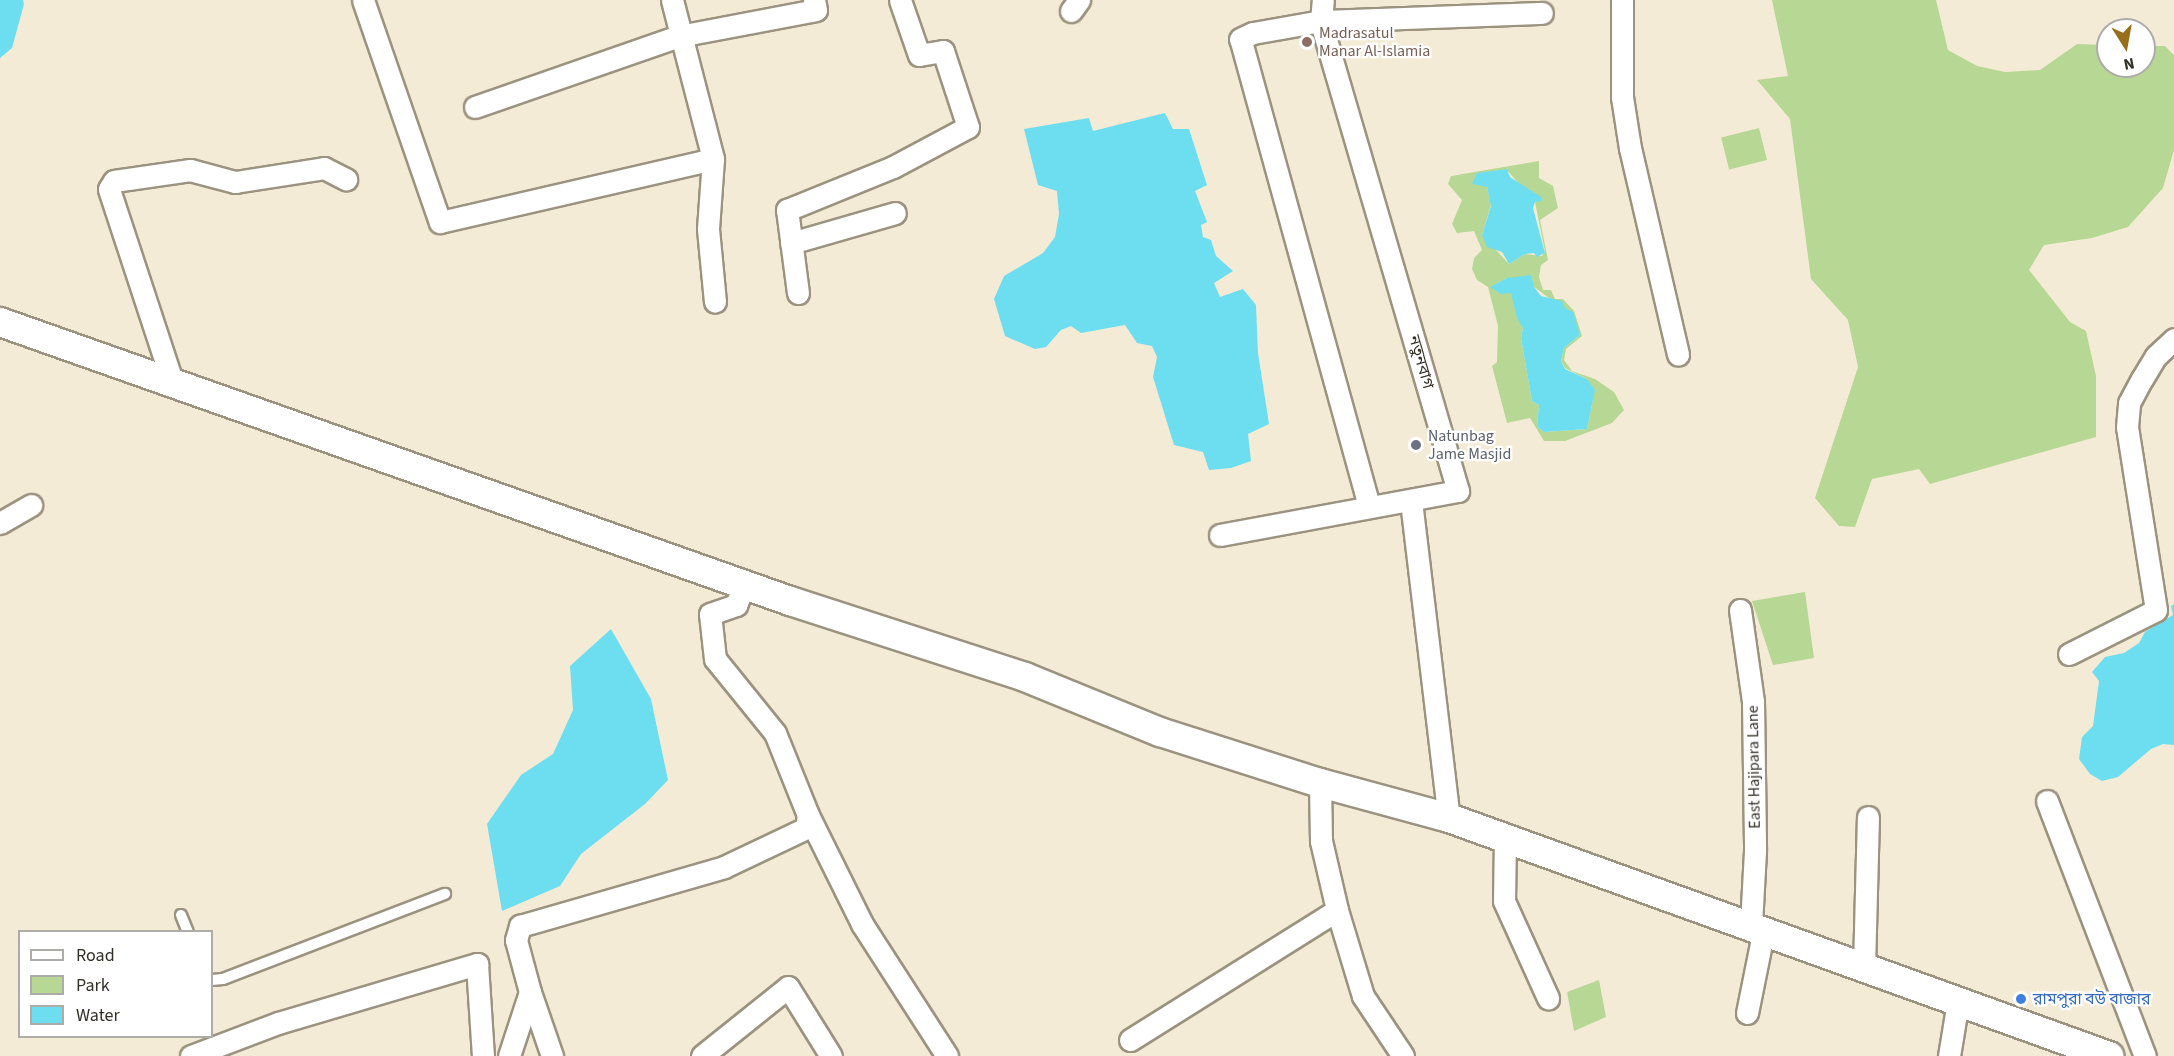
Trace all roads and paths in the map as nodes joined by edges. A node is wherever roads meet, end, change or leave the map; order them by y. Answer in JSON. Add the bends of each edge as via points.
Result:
{"nodes":[{"id":1,"x":363,"y":0,"type":"edge"},
{"id":2,"x":672,"y":0,"type":"edge"},
{"id":3,"x":814,"y":0,"type":"edge"},
{"id":4,"x":900,"y":0,"type":"edge"},
{"id":5,"x":1622,"y":0,"type":"edge"},
{"id":6,"x":1322,"y":10,"type":"edge"},
{"id":7,"x":1542,"y":13,"type":"dead end"},
{"id":8,"x":680,"y":36,"type":"junction"},
{"id":9,"x":475,"y":107,"type":"dead end"},
{"id":10,"x":713,"y":159,"type":"junction"},
{"id":11,"x":346,"y":179,"type":"dead end"},
{"id":12,"x":895,"y":213,"type":"dead end"},
{"id":13,"x":791,"y":243,"type":"junction"},
{"id":14,"x":798,"y":293,"type":"dead end"},
{"id":15,"x":716,"y":302,"type":"dead end"},
{"id":16,"x":0,"y":322,"type":"edge"},
{"id":17,"x":2174,"y":339,"type":"edge"},
{"id":18,"x":1678,"y":354,"type":"dead end"},
{"id":19,"x":173,"y":384,"type":"junction"},
{"id":20,"x":1412,"y":501,"type":"junction"},
{"id":21,"x":31,"y":506,"type":"dead end"},
{"id":22,"x":1369,"y":506,"type":"junction"},
{"id":23,"x":0,"y":523,"type":"edge"},
{"id":24,"x":1220,"y":535,"type":"dead end"},
{"id":25,"x":744,"y":585,"type":"junction"},
{"id":26,"x":1740,"y":610,"type":"dead end"},
{"id":27,"x":2069,"y":654,"type":"dead end"},
{"id":28,"x":1320,"y":783,"type":"junction"},
{"id":29,"x":2047,"y":801,"type":"dead end"},
{"id":30,"x":808,"y":815,"type":"junction"},
{"id":31,"x":1868,"y":817,"type":"dead end"},
{"id":32,"x":1449,"y":818,"type":"junction"},
{"id":33,"x":1505,"y":838,"type":"junction"},
{"id":34,"x":445,"y":894,"type":"dead end"},
{"id":35,"x":1337,"y":910,"type":"junction"},
{"id":36,"x":181,"y":915,"type":"dead end"},
{"id":37,"x":1758,"y":927,"type":"junction"},
{"id":38,"x":187,"y":930,"type":"edge"},
{"id":39,"x":1864,"y":968,"type":"junction"},
{"id":40,"x":213,"y":980,"type":"edge"},
{"id":41,"x":530,"y":992,"type":"junction"},
{"id":42,"x":1548,"y":998,"type":"dead end"},
{"id":43,"x":1958,"y":1001,"type":"junction"},
{"id":44,"x":1747,"y":1013,"type":"dead end"},
{"id":45,"x":1130,"y":1040,"type":"dead end"},
{"id":46,"x":191,"y":1056,"type":"edge"},
{"id":47,"x":483,"y":1056,"type":"edge"},
{"id":48,"x":509,"y":1056,"type":"edge"},
{"id":49,"x":552,"y":1056,"type":"edge"},
{"id":50,"x":702,"y":1056,"type":"edge"},
{"id":51,"x":831,"y":1056,"type":"edge"},
{"id":52,"x":947,"y":1056,"type":"edge"},
{"id":53,"x":1403,"y":1056,"type":"edge"},
{"id":54,"x":1949,"y":1056,"type":"edge"},
{"id":55,"x":2109,"y":1056,"type":"edge"},
{"id":56,"x":2145,"y":1056,"type":"edge"}],
"edges":[{"from":1,"to":10,"type":"street","via":[[440,222]]},
{"from":2,"to":8,"type":"street"},
{"from":3,"to":8,"type":"street","via":[[816,10]]},
{"from":4,"to":13,"type":"street","via":[[919,56],[943,51],[968,127],[893,167],[787,210]]},
{"from":5,"to":18,"type":"street","via":[[1622,97],[1630,148]]},
{"from":6,"to":7,"type":"street"},
{"from":6,"to":20,"type":"street","name":"নতুনবাগ","via":[[1458,490]]},
{"from":6,"to":22,"type":"street","via":[[1253,33],[1240,39],[1240,44]]},
{"from":8,"to":9,"type":"street"},
{"from":8,"to":10,"type":"street"},
{"from":10,"to":15,"type":"street","via":[[708,229]]},
{"from":11,"to":19,"type":"street","via":[[324,168],[235,182],[190,170],[114,181],[109,189]]},
{"from":12,"to":13,"type":"street"},
{"from":13,"to":14,"type":"street"},
{"from":16,"to":19,"type":"street"},
{"from":17,"to":27,"type":"street","via":[[2156,356],[2129,403],[2127,427],[2156,610]]},
{"from":19,"to":25,"type":"street"},
{"from":20,"to":22,"type":"street","name":"নতুনবাগ"},
{"from":20,"to":32,"type":"street"},
{"from":21,"to":23,"type":"street"},
{"from":22,"to":24,"type":"street","name":"নতুনবাগ"},
{"from":25,"to":28,"type":"street","via":[[1025,677],[1160,732]]},
{"from":25,"to":30,"type":"street","via":[[736,605],[710,614],[716,658],[775,733]]},
{"from":26,"to":37,"type":"street","name":"East Hajipara Lane","via":[[1754,712]]},
{"from":28,"to":32,"type":"street"},
{"from":28,"to":35,"type":"street","via":[[1321,841]]},
{"from":29,"to":56,"type":"street"},
{"from":30,"to":41,"type":"street","via":[[806,828],[791,838],[724,867],[520,926],[516,940]]},
{"from":30,"to":52,"type":"street","via":[[862,924]]},
{"from":31,"to":39,"type":"street"},
{"from":32,"to":33,"type":"street"},
{"from":33,"to":37,"type":"street"},
{"from":33,"to":42,"type":"street","via":[[1504,901]]},
{"from":34,"to":40,"type":"lane"},
{"from":35,"to":45,"type":"street"},
{"from":35,"to":53,"type":"street","via":[[1363,996]]},
{"from":36,"to":38,"type":"lane"},
{"from":37,"to":39,"type":"street"},
{"from":37,"to":44,"type":"street","name":"East Hajipara Lane"},
{"from":39,"to":43,"type":"street"},
{"from":41,"to":48,"type":"street"},
{"from":41,"to":49,"type":"street"},
{"from":43,"to":54,"type":"street"},
{"from":43,"to":55,"type":"street"},
{"from":46,"to":47,"type":"street","via":[[278,1023],[477,964]]},
{"from":50,"to":51,"type":"street","via":[[788,987]]}]}
